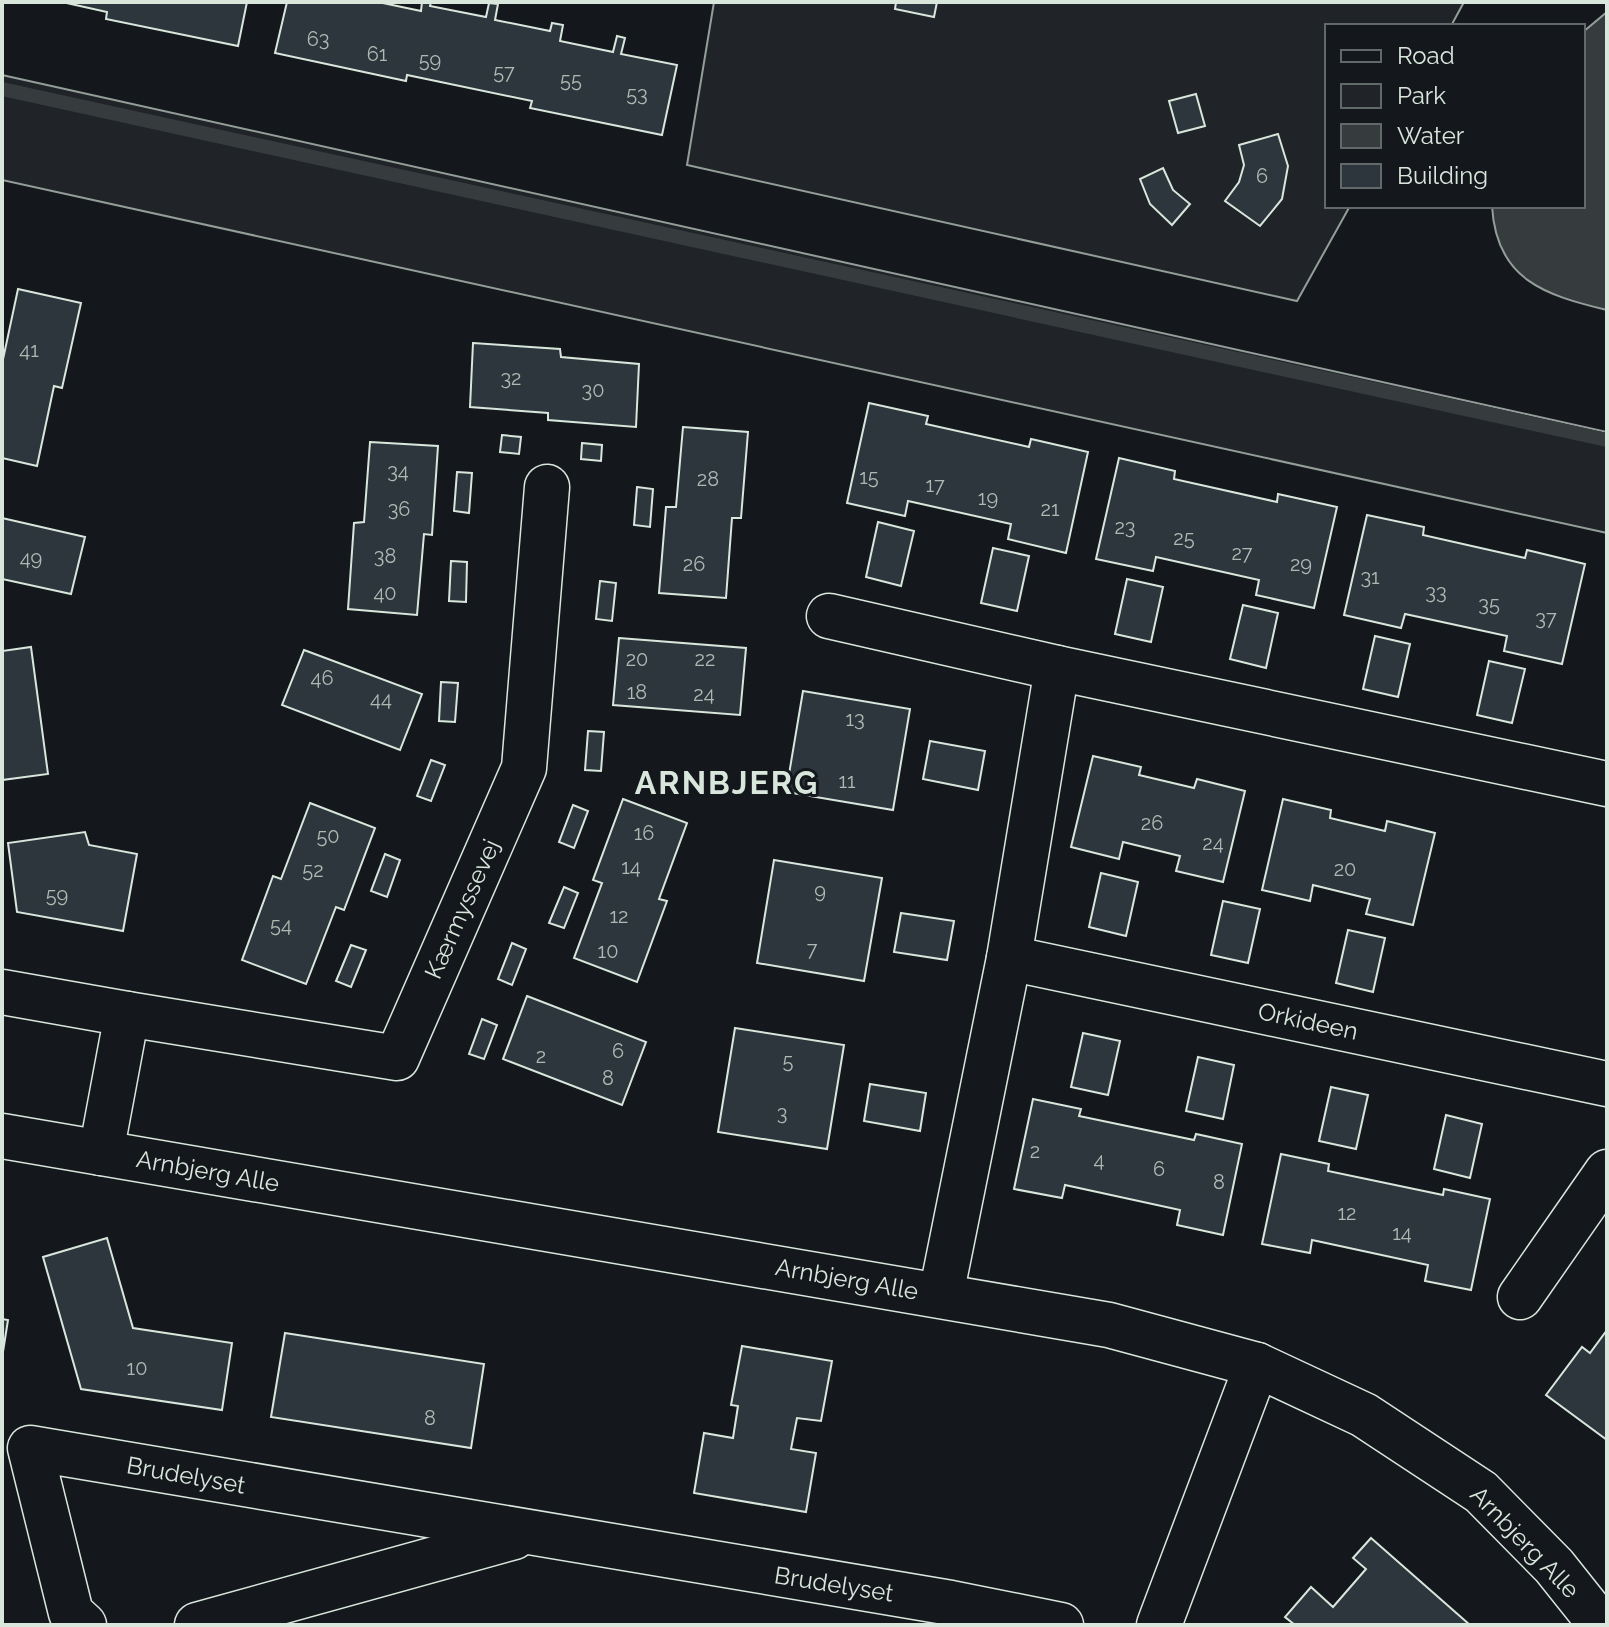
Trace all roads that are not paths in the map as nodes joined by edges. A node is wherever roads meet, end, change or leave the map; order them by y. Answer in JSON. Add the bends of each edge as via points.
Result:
{"nodes":[{"id":1,"x":547,"y":487,"type":"dead end"},
{"id":2,"x":829,"y":616,"type":"dead end"},
{"id":3,"x":1057,"y":668,"type":"junction"},
{"id":4,"x":1607,"y":784,"type":"edge"},
{"id":5,"x":1009,"y":958,"type":"junction"},
{"id":6,"x":2,"y":992,"type":"edge"},
{"id":7,"x":127,"y":1014,"type":"junction"},
{"id":8,"x":1607,"y":1084,"type":"edge"},
{"id":9,"x":2,"y":1136,"type":"edge"},
{"id":10,"x":101,"y":1153,"type":"junction"},
{"id":11,"x":1607,"y":1172,"type":"edge"},
{"id":12,"x":941,"y":1295,"type":"junction"},
{"id":13,"x":1520,"y":1297,"type":"dead end"},
{"id":14,"x":1257,"y":1365,"type":"junction"},
{"id":15,"x":527,"y":1533,"type":"junction"},
{"id":16,"x":948,"y":1614,"type":"edge"},
{"id":17,"x":1603,"y":1623,"type":"edge"},
{"id":18,"x":84,"y":1625,"type":"edge"},
{"id":19,"x":197,"y":1625,"type":"edge"},
{"id":20,"x":1061,"y":1625,"type":"edge"},
{"id":21,"x":1159,"y":1625,"type":"edge"}],
"edges":[{"from":1,"to":7,"type":"street","name":"Kærmyssevej","via":[[524,768],[397,1058]]},
{"from":2,"to":3,"type":"street"},
{"from":3,"to":4,"type":"street"},
{"from":3,"to":5,"type":"street"},
{"from":5,"to":8,"type":"street","name":"Orkideen"},
{"from":5,"to":12,"type":"street"},
{"from":6,"to":7,"type":"street","name":"Kærmyssevej"},
{"from":7,"to":10,"type":"street"},
{"from":9,"to":10,"type":"street","name":"Arnbjerg Alle"},
{"from":10,"to":12,"type":"street","name":"Arnbjerg Alle"},
{"from":11,"to":13,"type":"street"},
{"from":12,"to":14,"type":"street","name":"Arnbjerg Alle","via":[[1109,1325]]},
{"from":14,"to":17,"type":"street","name":"Arnbjerg Alle","via":[[1364,1415],[1481,1492]]},
{"from":14,"to":21,"type":"street"},
{"from":15,"to":16,"type":"street","name":"Brudelyset"},
{"from":15,"to":18,"type":"street","name":"Brudelyset","via":[[30,1448],[71,1613]]},
{"from":15,"to":19,"type":"street","name":"Brudelyset"},
{"from":16,"to":20,"type":"street","name":"Brudelyset"}]}
